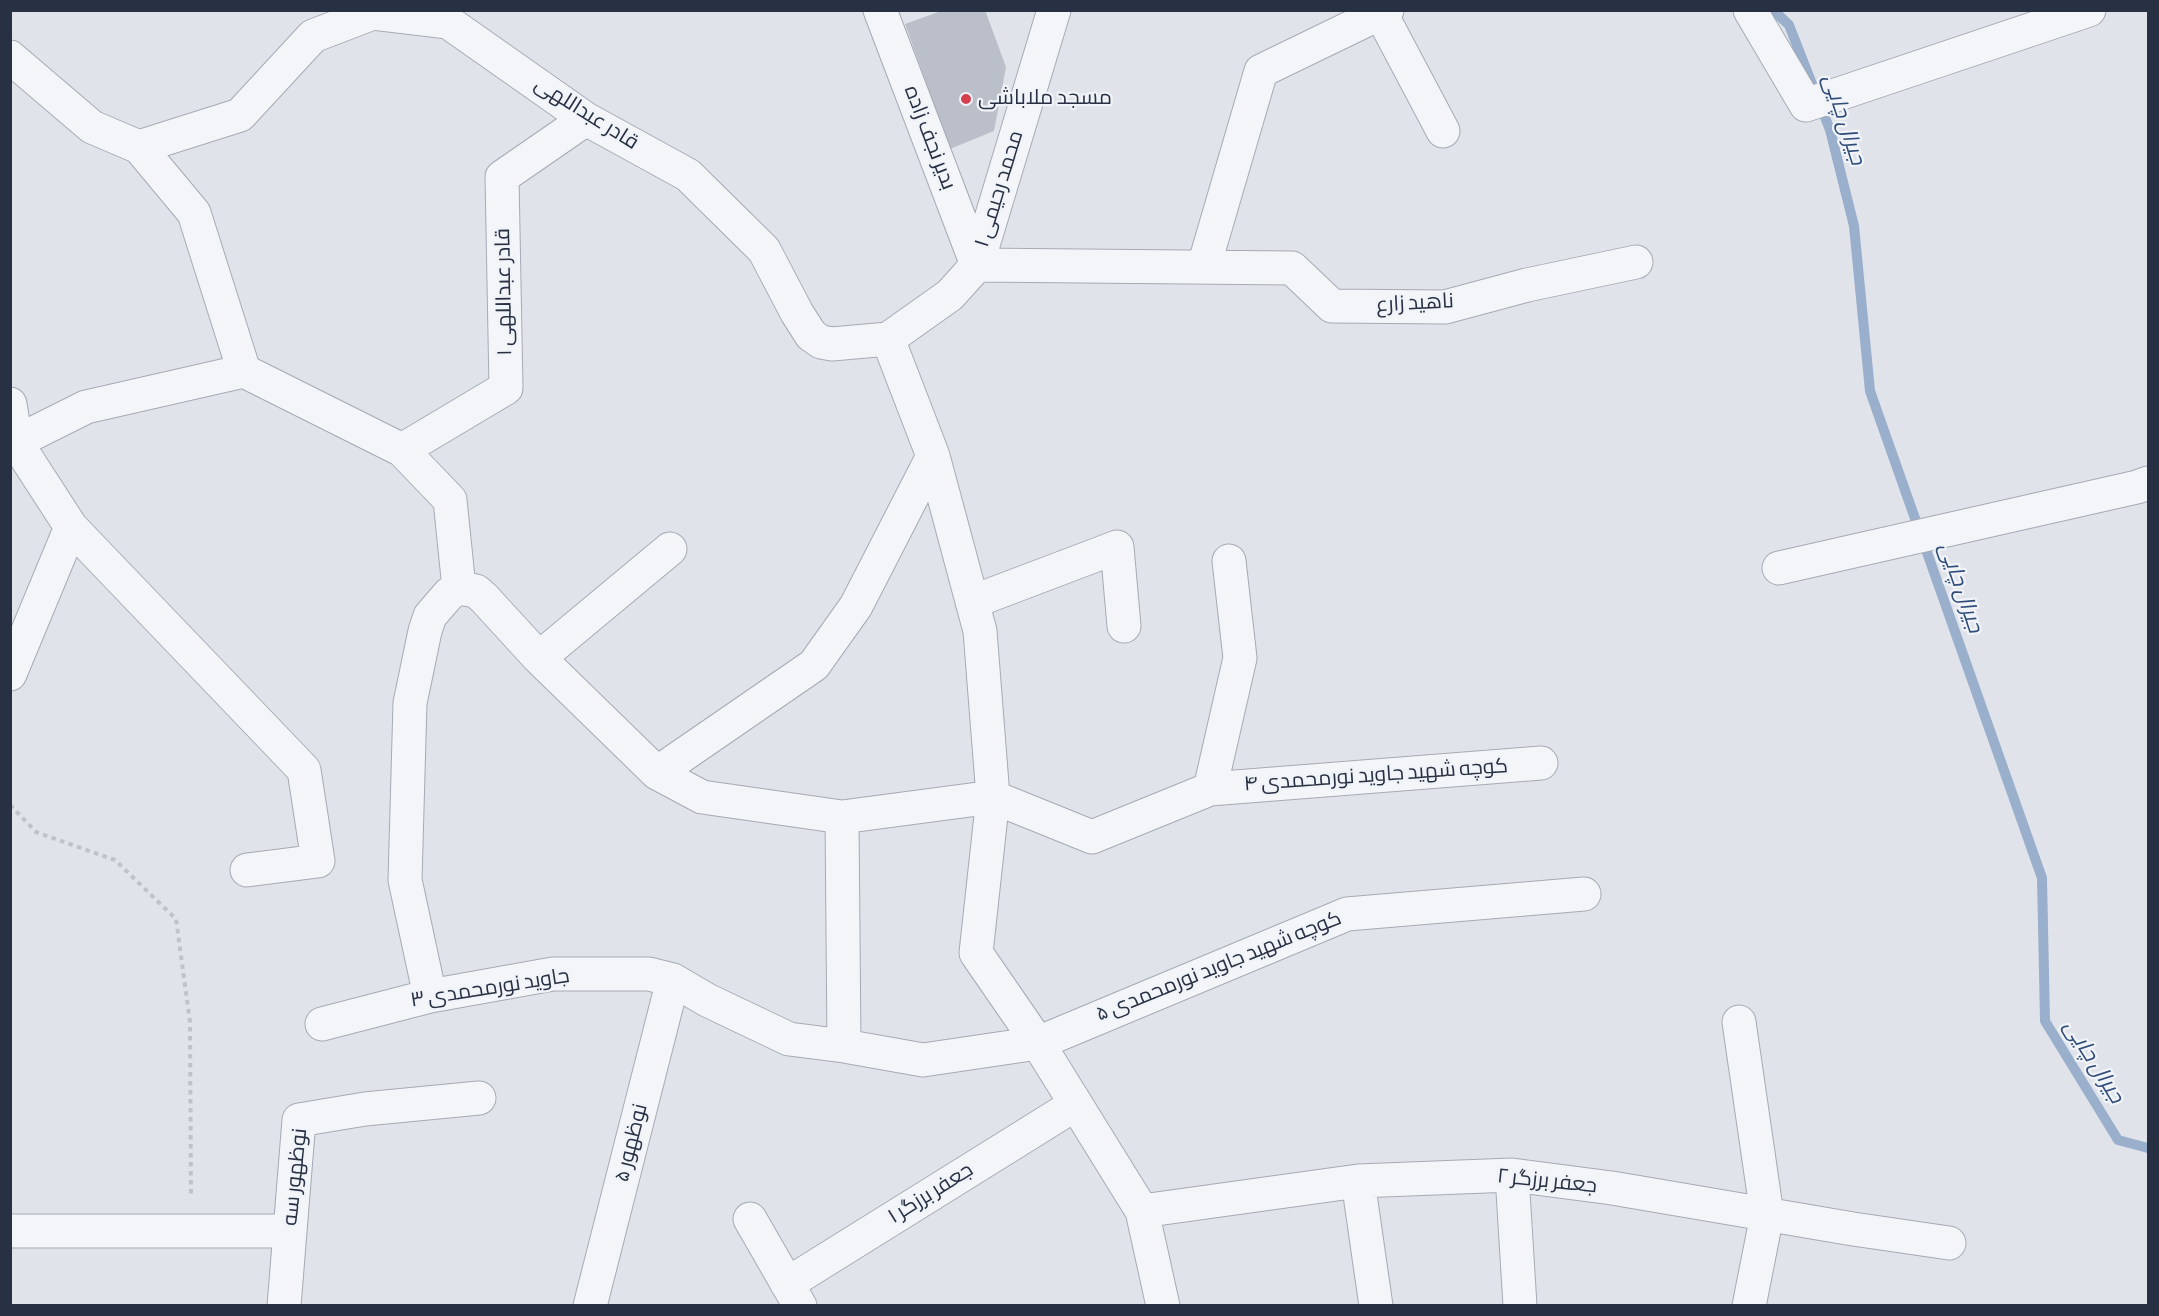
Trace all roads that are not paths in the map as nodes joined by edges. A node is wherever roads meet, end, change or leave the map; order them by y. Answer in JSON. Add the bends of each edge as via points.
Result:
{"nodes":[{"id":1,"x":880,"y":10,"type":"edge"},
{"id":2,"x":1053,"y":10,"type":"edge"},
{"id":3,"x":1750,"y":10,"type":"edge"},
{"id":4,"x":2089,"y":10,"type":"edge"},
{"id":5,"x":1384,"y":11,"type":"edge"},
{"id":6,"x":461,"y":16,"type":"edge"},
{"id":7,"x":307,"y":23,"type":"edge"},
{"id":8,"x":10,"y":57,"type":"edge"},
{"id":9,"x":586,"y":119,"type":"junction"},
{"id":10,"x":1443,"y":130,"type":"dead end"},
{"id":11,"x":139,"y":147,"type":"junction"},
{"id":12,"x":1636,"y":262,"type":"dead end"},
{"id":13,"x":977,"y":265,"type":"junction"},
{"id":14,"x":1204,"y":266,"type":"junction"},
{"id":15,"x":888,"y":339,"type":"junction"},
{"id":16,"x":244,"y":371,"type":"junction"},
{"id":17,"x":10,"y":404,"type":"edge"},
{"id":18,"x":16,"y":442,"type":"junction"},
{"id":19,"x":402,"y":450,"type":"junction"},
{"id":20,"x":933,"y":456,"type":"junction"},
{"id":21,"x":2148,"y":483,"type":"edge"},
{"id":22,"x":71,"y":527,"type":"junction"},
{"id":23,"x":670,"y":549,"type":"dead end"},
{"id":24,"x":1229,"y":561,"type":"dead end"},
{"id":25,"x":1779,"y":568,"type":"dead end"},
{"id":26,"x":459,"y":588,"type":"junction"},
{"id":27,"x":972,"y":602,"type":"junction"},
{"id":28,"x":1124,"y":626,"type":"dead end"},
{"id":29,"x":539,"y":658,"type":"junction"},
{"id":30,"x":10,"y":675,"type":"edge"},
{"id":31,"x":1541,"y":763,"type":"dead end"},
{"id":32,"x":657,"y":773,"type":"junction"},
{"id":33,"x":1210,"y":789,"type":"junction"},
{"id":34,"x":993,"y":797,"type":"junction"},
{"id":35,"x":842,"y":817,"type":"junction"},
{"id":36,"x":247,"y":870,"type":"dead end"},
{"id":37,"x":1584,"y":894,"type":"dead end"},
{"id":38,"x":673,"y":980,"type":"junction"},
{"id":39,"x":430,"y":996,"type":"junction"},
{"id":40,"x":1739,"y":1022,"type":"dead end"},
{"id":41,"x":322,"y":1024,"type":"dead end"},
{"id":42,"x":1038,"y":1043,"type":"junction"},
{"id":43,"x":844,"y":1046,"type":"junction"},
{"id":44,"x":479,"y":1098,"type":"dead end"},
{"id":45,"x":1076,"y":1104,"type":"junction"},
{"id":46,"x":1512,"y":1174,"type":"junction"},
{"id":47,"x":1358,"y":1181,"type":"junction"},
{"id":48,"x":1142,"y":1211,"type":"junction"},
{"id":49,"x":1767,"y":1215,"type":"junction"},
{"id":50,"x":750,"y":1219,"type":"dead end"},
{"id":51,"x":10,"y":1231,"type":"edge"},
{"id":52,"x":290,"y":1231,"type":"junction"},
{"id":53,"x":1949,"y":1243,"type":"dead end"},
{"id":54,"x":794,"y":1294,"type":"edge"},
{"id":55,"x":284,"y":1305,"type":"edge"},
{"id":56,"x":590,"y":1305,"type":"edge"},
{"id":57,"x":1163,"y":1305,"type":"edge"},
{"id":58,"x":1376,"y":1305,"type":"edge"},
{"id":59,"x":1520,"y":1305,"type":"edge"},
{"id":60,"x":1749,"y":1305,"type":"edge"}],
"edges":[{"from":1,"to":13,"type":"street","name":"بدیر نجف زاده"},
{"from":2,"to":13,"type":"street","name":"محمد رحیمی ۱"},
{"from":3,"to":4,"type":"street","via":[[1806,105]]},
{"from":5,"to":10,"type":"street"},
{"from":5,"to":14,"type":"street","via":[[1261,71]]},
{"from":6,"to":7,"type":"street","name":"قادر عبداللهی","via":[[372,13]]},
{"from":6,"to":9,"type":"street","name":"قادر عبداللهی"},
{"from":7,"to":11,"type":"street","name":"قادر عبداللهی","via":[[240,115]]},
{"from":8,"to":11,"type":"street","via":[[92,127]]},
{"from":9,"to":15,"type":"street","name":"قادر عبداللهی","via":[[688,175],[764,250],[811,334],[832,344]]},
{"from":9,"to":19,"type":"street","name":"قادر عبداللهی ۱","via":[[502,177],[506,388]]},
{"from":11,"to":16,"type":"street","via":[[194,213]]},
{"from":12,"to":14,"type":"street","name":"ناهید زارع","via":[[1445,307],[1332,306],[1292,268]]},
{"from":13,"to":14,"type":"street","name":"ناهید زارع"},
{"from":13,"to":15,"type":"street","via":[[950,295]]},
{"from":15,"to":20,"type":"street"},
{"from":16,"to":18,"type":"street","via":[[86,407]]},
{"from":16,"to":19,"type":"street"},
{"from":17,"to":18,"type":"street"},
{"from":18,"to":22,"type":"street"},
{"from":19,"to":26,"type":"street","via":[[450,500]]},
{"from":20,"to":27,"type":"street"},
{"from":20,"to":32,"type":"street","via":[[856,606],[814,665]]},
{"from":21,"to":25,"type":"street"},
{"from":22,"to":30,"type":"street"},
{"from":22,"to":36,"type":"street","via":[[304,770],[318,861]]},
{"from":23,"to":29,"type":"street"},
{"from":24,"to":33,"type":"street","name":"کوچه شهید جاوید نورمحمدی ۴","via":[[1240,658]]},
{"from":26,"to":29,"type":"street","via":[[484,597]]},
{"from":26,"to":39,"type":"street","via":[[430,616],[410,703],[405,880]]},
{"from":27,"to":28,"type":"street","via":[[1117,547]]},
{"from":27,"to":34,"type":"street","via":[[980,631]]},
{"from":29,"to":32,"type":"street"},
{"from":31,"to":33,"type":"street","name":"کوچه شهید جاوید نورمحمدی ۴"},
{"from":32,"to":35,"type":"street","via":[[702,797]]},
{"from":33,"to":34,"type":"street","name":"کوچه شهید جاوید نورمحمدی ۴","via":[[1092,837]]},
{"from":34,"to":35,"type":"street"},
{"from":34,"to":42,"type":"street","via":[[976,953]]},
{"from":35,"to":43,"type":"street"},
{"from":37,"to":42,"type":"street","name":"کوچه شهید جاوید نورمحمدی ۵","via":[[1347,914]]},
{"from":38,"to":39,"type":"street","name":"جاوید نورمحمدی ۳","via":[[649,974],[553,974]]},
{"from":38,"to":43,"type":"street","name":"جاوید نورمحمدی ۳","via":[[789,1039]]},
{"from":38,"to":56,"type":"street","name":"نوظهور ۵"},
{"from":39,"to":41,"type":"street","name":"جاوید نورمحمدی ۳"},
{"from":40,"to":49,"type":"street"},
{"from":42,"to":43,"type":"street","name":"جاوید نورمحمدی ۳","via":[[923,1060]]},
{"from":42,"to":45,"type":"street"},
{"from":44,"to":52,"type":"street","name":"نوظهور سه","via":[[299,1120]]},
{"from":45,"to":48,"type":"street"},
{"from":45,"to":54,"type":"street","name":"جعفر برزگر ۱"},
{"from":46,"to":47,"type":"street","name":"جعفر برزگر ۲"},
{"from":46,"to":49,"type":"street","name":"جعفر برزگر ۲"},
{"from":46,"to":59,"type":"street"},
{"from":47,"to":48,"type":"street","name":"جعفر برزگر ۲"},
{"from":47,"to":58,"type":"street"},
{"from":48,"to":57,"type":"street"},
{"from":49,"to":53,"type":"street","name":"جعفر برزگر ۲"},
{"from":49,"to":60,"type":"street"},
{"from":50,"to":54,"type":"street"},
{"from":51,"to":52,"type":"street"},
{"from":52,"to":55,"type":"street","name":"نوظهور سه"}]}
